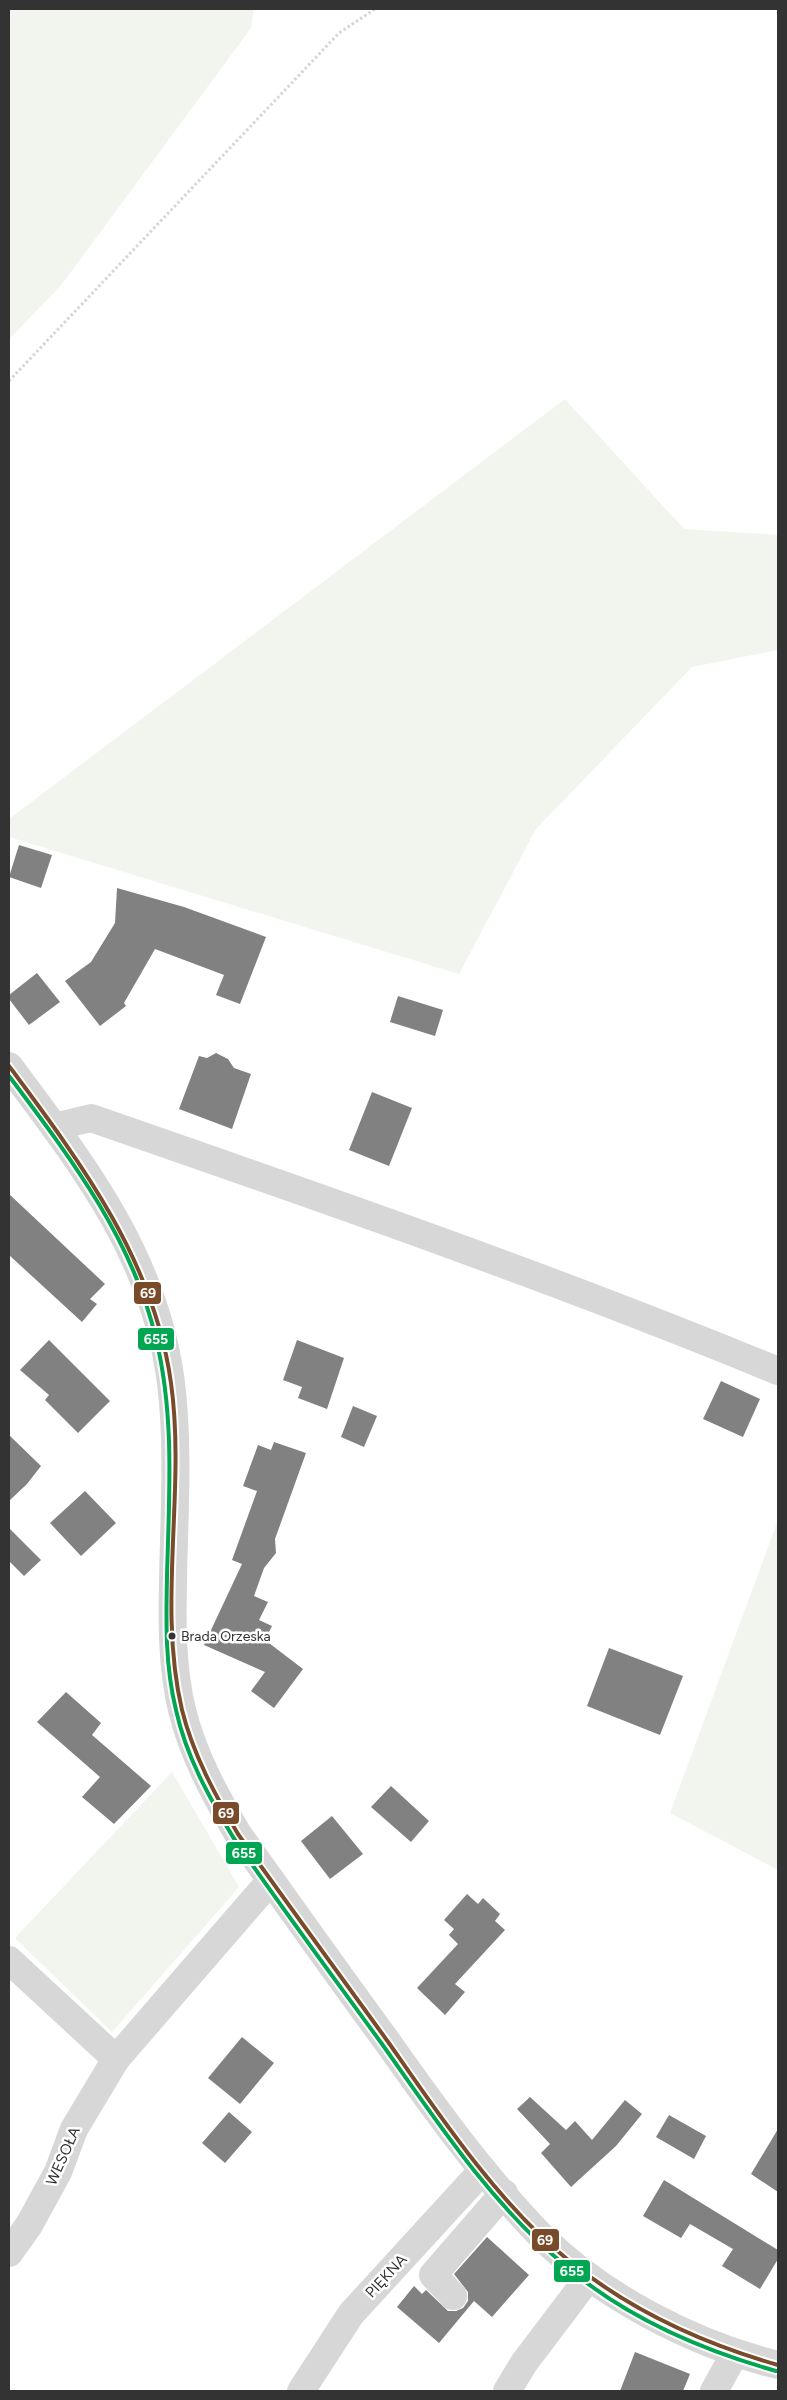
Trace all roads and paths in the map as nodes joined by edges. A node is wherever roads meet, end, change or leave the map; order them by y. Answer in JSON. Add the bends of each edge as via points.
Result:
{"nodes":[{"id":1,"x":375,"y":9,"type":"edge"},
{"id":2,"x":9,"y":381,"type":"edge"},
{"id":3,"x":9,"y":1066,"type":"edge"},
{"id":4,"x":54,"y":1127,"type":"junction"},
{"id":5,"x":778,"y":1371,"type":"edge"},
{"id":6,"x":271,"y":1880,"type":"junction"},
{"id":7,"x":9,"y":1960,"type":"edge"},
{"id":8,"x":116,"y":2059,"type":"junction"},
{"id":9,"x":483,"y":2170,"type":"junction"},
{"id":10,"x":504,"y":2193,"type":"junction"},
{"id":11,"x":9,"y":2253,"type":"edge"},
{"id":12,"x":590,"y":2277,"type":"junction"},
{"id":13,"x":453,"y":2296,"type":"dead end"},
{"id":14,"x":735,"y":2353,"type":"junction"},
{"id":15,"x":778,"y":2365,"type":"edge"},
{"id":16,"x":301,"y":2391,"type":"edge"},
{"id":17,"x":507,"y":2391,"type":"edge"},
{"id":18,"x":714,"y":2391,"type":"edge"}],
"edges":[{"from":1,"to":2,"type":"path","via":[[339,33]]},
{"from":3,"to":4,"type":"street"},
{"from":4,"to":5,"type":"street","via":[[91,1118],[392,1222]]},
{"from":4,"to":6,"type":"street","via":[[94,1183],[119,1226],[139,1266],[164,1343],[174,1421],[172,1636],[182,1710],[214,1794]]},
{"from":6,"to":8,"type":"street","name":"WESOŁA"},
{"from":6,"to":9,"type":"street","via":[[443,2120]]},
{"from":7,"to":8,"type":"street"},
{"from":8,"to":11,"type":"street","name":"WESOŁA","via":[[74,2129],[58,2172],[29,2225]]},
{"from":9,"to":10,"type":"street"},
{"from":9,"to":16,"type":"street","name":"PIĘKNA","via":[[351,2314]]},
{"from":10,"to":12,"type":"street","via":[[542,2236]]},
{"from":10,"to":13,"type":"street","via":[[433,2275]]},
{"from":12,"to":14,"type":"street","via":[[670,2327]]},
{"from":12,"to":17,"type":"street","via":[[524,2363]]},
{"from":14,"to":15,"type":"street"},
{"from":14,"to":18,"type":"street"}]}
